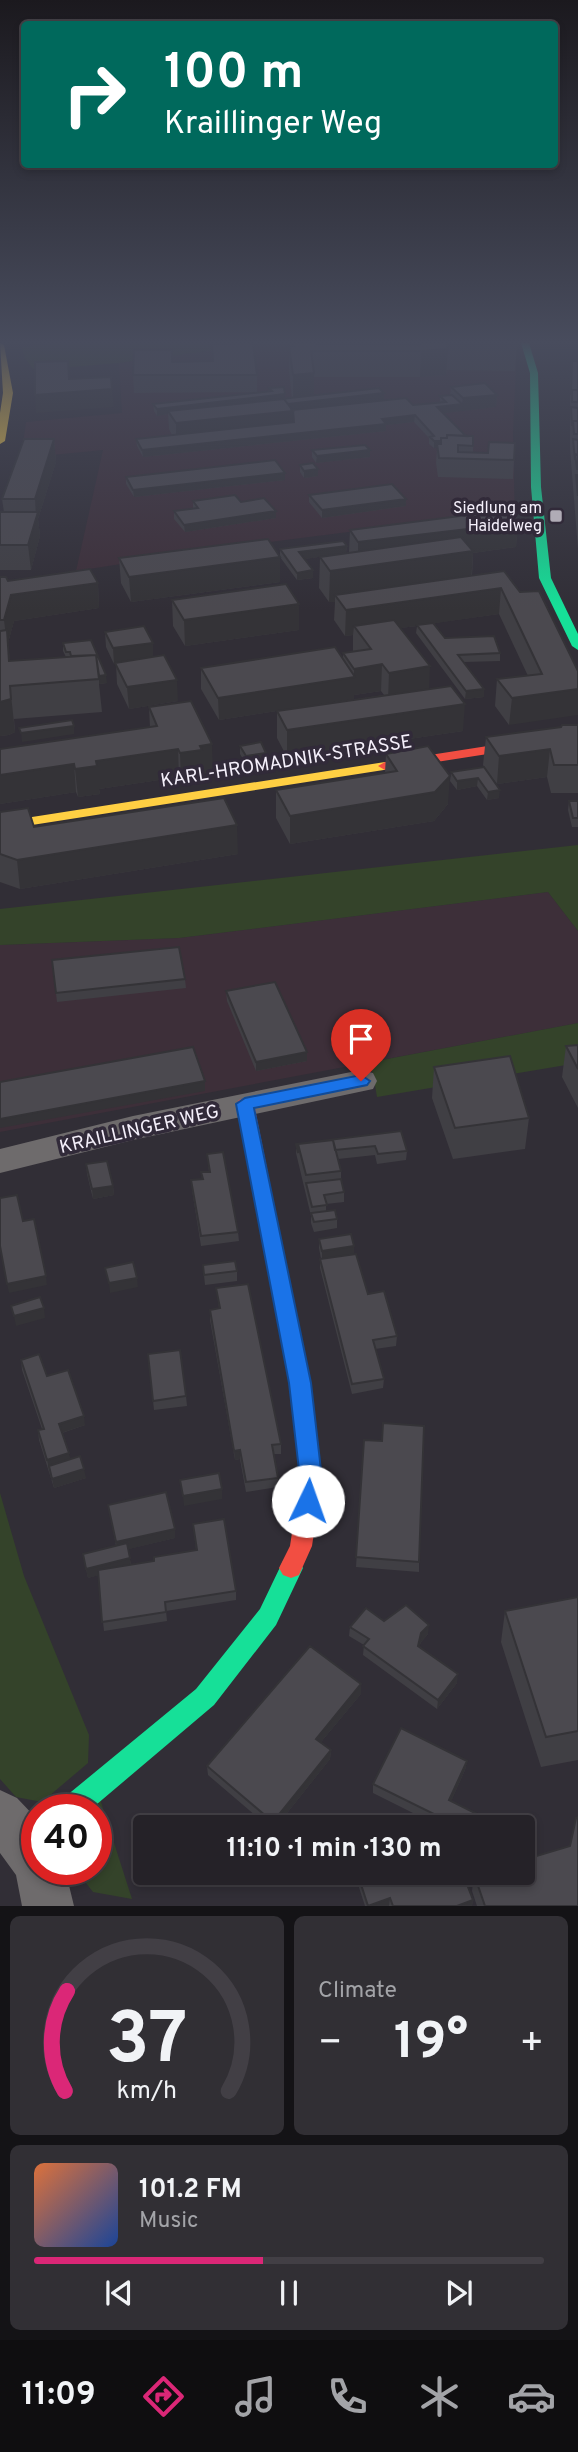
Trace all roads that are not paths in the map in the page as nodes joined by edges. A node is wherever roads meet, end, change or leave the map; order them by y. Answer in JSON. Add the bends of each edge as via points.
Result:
{"nodes":[{"id":1,"x":535,"y":432,"type":"edge"},
{"id":2,"x":578,"y":646,"type":"edge"},
{"id":3,"x":578,"y":736,"type":"edge"},
{"id":4,"x":0,"y":826,"type":"edge"},
{"id":5,"x":361,"y":1081,"type":"dead end"},
{"id":6,"x":245,"y":1104,"type":"junction"},
{"id":7,"x":0,"y":1161,"type":"edge"},
{"id":8,"x":88,"y":1794,"type":"edge"},
{"id":9,"x":41,"y":1885,"type":"edge"},
{"id":10,"x":48,"y":1906,"type":"edge"}],
"edges":[{"from":1,"to":2,"type":"street","via":[[545,579]]},
{"from":3,"to":4,"type":"street","name":"KARL-HROMADNIK-STRASSE"},
{"from":5,"to":6,"type":"street","name":"KRAILLINGER WEG"},
{"from":6,"to":7,"type":"street","name":"KRAILLINGER WEG"},
{"from":6,"to":8,"type":"street","via":[[300,1383],[311,1479],[301,1546],[268,1617],[205,1697]]},
{"from":9,"to":10,"type":"street"}]}
